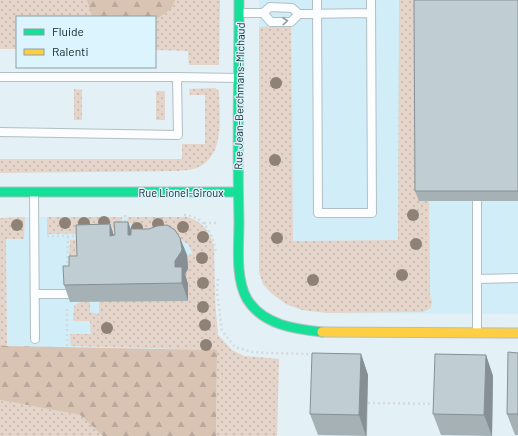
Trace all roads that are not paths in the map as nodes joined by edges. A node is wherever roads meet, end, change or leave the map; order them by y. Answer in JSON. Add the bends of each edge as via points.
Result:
{"nodes":[{"id":1,"x":240,"y":0,"type":"edge"},
{"id":2,"x":317,"y":0,"type":"edge"},
{"id":3,"x":371,"y":0,"type":"edge"},
{"id":4,"x":239,"y":13,"type":"junction"},
{"id":5,"x":263,"y":13,"type":"junction"},
{"id":6,"x":371,"y":13,"type":"junction"},
{"id":7,"x":299,"y":14,"type":"junction"},
{"id":8,"x":317,"y":14,"type":"junction"},
{"id":9,"x":0,"y":77,"type":"edge"},
{"id":10,"x":177,"y":77,"type":"junction"},
{"id":11,"x":239,"y":78,"type":"junction"},
{"id":12,"x":0,"y":132,"type":"edge"},
{"id":13,"x":0,"y":192,"type":"edge"},
{"id":14,"x":34,"y":192,"type":"junction"},
{"id":15,"x":238,"y":192,"type":"junction"},
{"id":16,"x":477,"y":201,"type":"edge"},
{"id":17,"x":477,"y":278,"type":"junction"},
{"id":18,"x":518,"y":278,"type":"edge"},
{"id":19,"x":35,"y":294,"type":"junction"},
{"id":20,"x":70,"y":294,"type":"edge"},
{"id":21,"x":477,"y":333,"type":"junction"},
{"id":22,"x":518,"y":333,"type":"edge"},
{"id":23,"x":35,"y":339,"type":"dead end"}],
"edges":[{"from":1,"to":4,"type":"street","name":"Rue Jean-Berchmans-Michaud"},
{"from":2,"to":8,"type":"lane"},
{"from":3,"to":6,"type":"lane"},
{"from":4,"to":5,"type":"lane"},
{"from":4,"to":11,"type":"street","name":"Rue Jean-Berchmans-Michaud"},
{"from":5,"to":7,"type":"lane","via":[[270,7],[292,8]]},
{"from":5,"to":7,"type":"lane","one_way":true,"via":[[271,22],[291,22]]},
{"from":6,"to":8,"type":"lane"},
{"from":6,"to":8,"type":"lane","via":[[372,213],[318,213]]},
{"from":7,"to":8,"type":"lane"},
{"from":9,"to":10,"type":"lane"},
{"from":10,"to":11,"type":"lane"},
{"from":10,"to":12,"type":"lane","via":[[178,135]]},
{"from":11,"to":15,"type":"street","name":"Rue Jean-Berchmans-Michaud"},
{"from":13,"to":14,"type":"street","name":"Rue Lionel-Giroux"},
{"from":14,"to":15,"type":"street","name":"Rue Lionel-Giroux"},
{"from":14,"to":19,"type":"lane"},
{"from":15,"to":21,"type":"street","name":"Rue Lionel-Giroux","via":[[242,288],[258,312],[274,322],[294,329],[324,332]]},
{"from":16,"to":17,"type":"lane"},
{"from":17,"to":18,"type":"lane"},
{"from":17,"to":21,"type":"lane"},
{"from":19,"to":20,"type":"lane"},
{"from":19,"to":23,"type":"lane"},
{"from":21,"to":22,"type":"street","name":"Rue Lionel-Giroux"}]}
